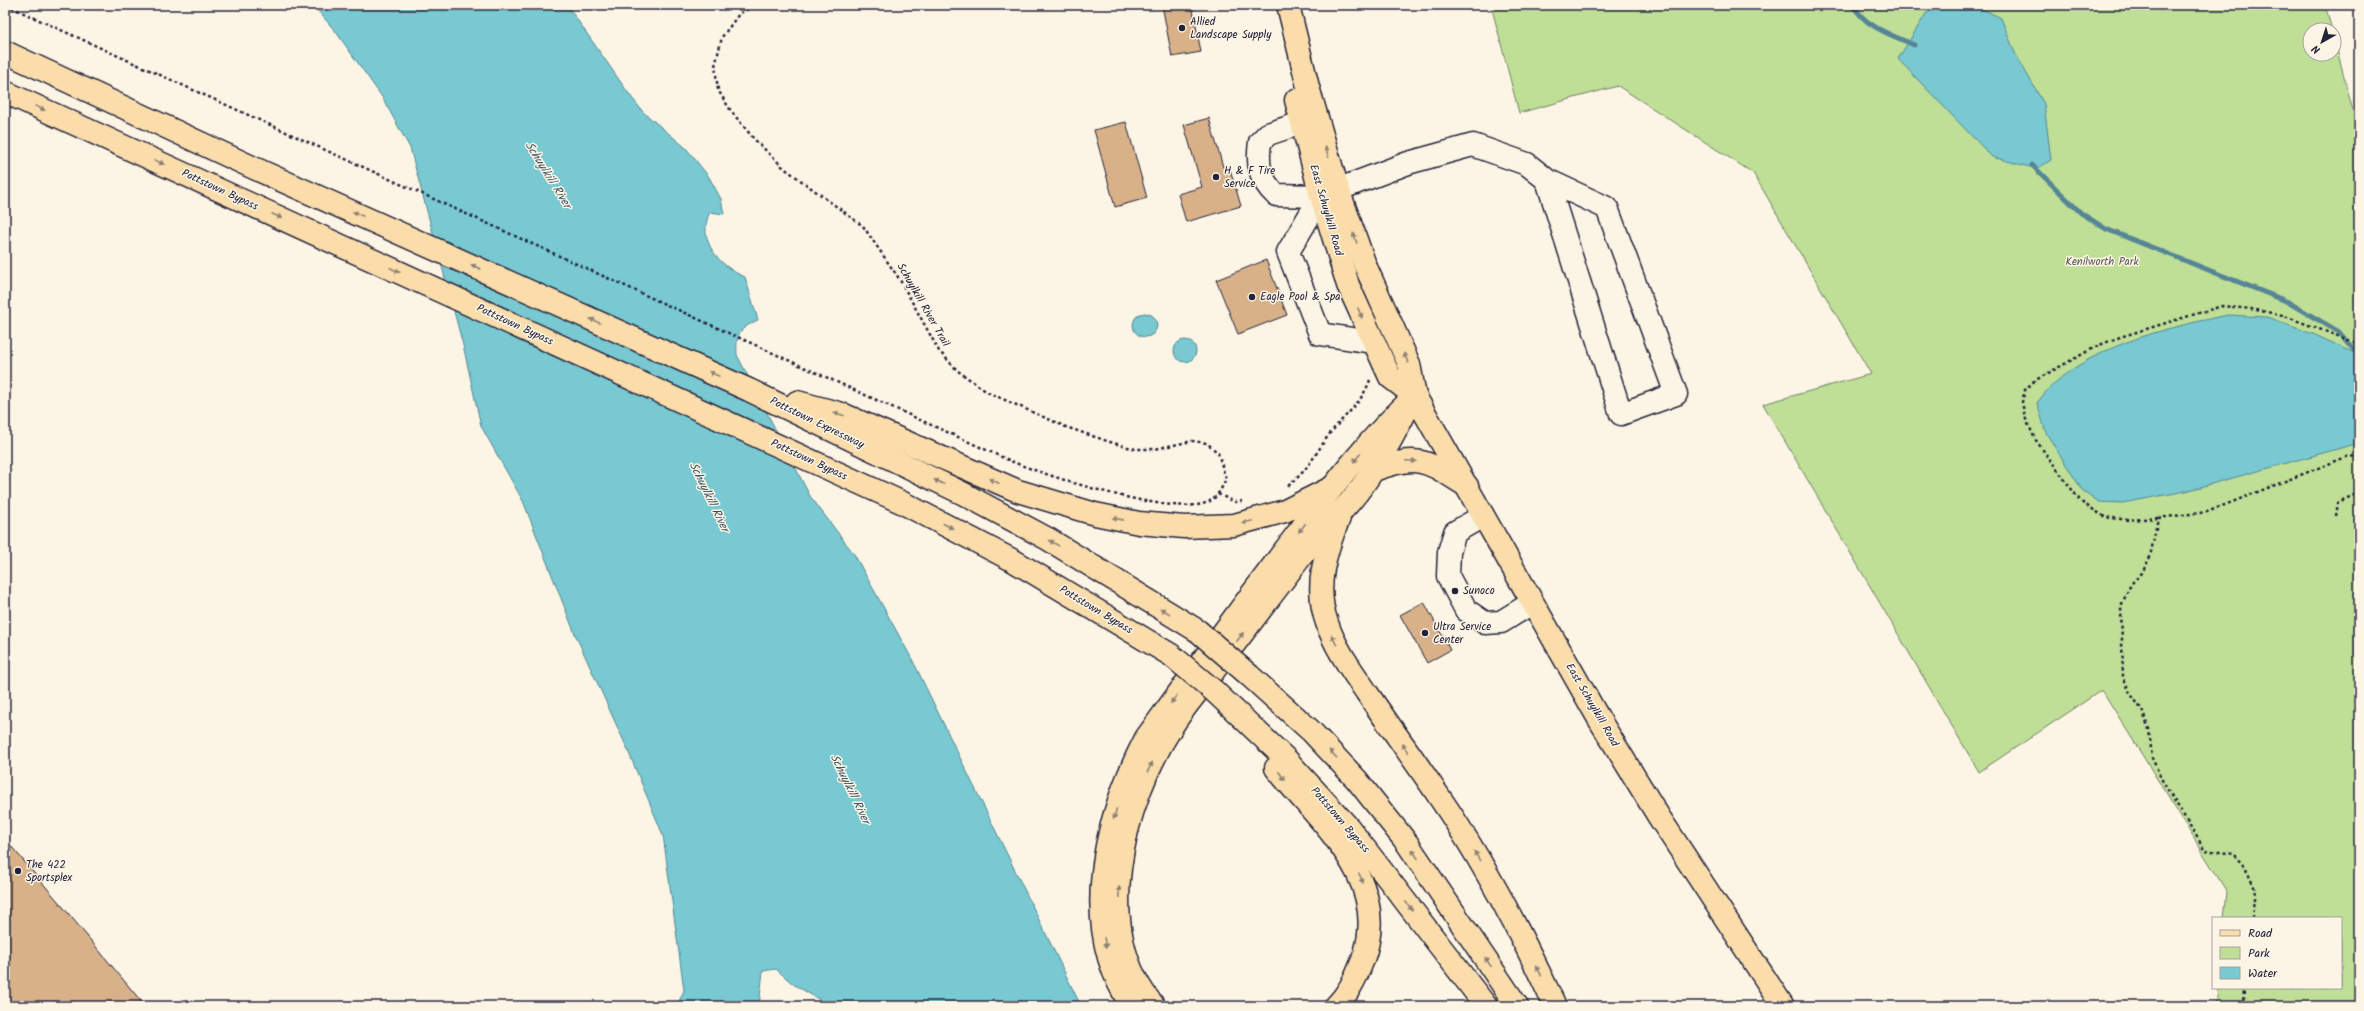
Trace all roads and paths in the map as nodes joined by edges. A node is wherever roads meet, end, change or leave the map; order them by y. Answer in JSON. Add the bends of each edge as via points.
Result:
{"nodes":[{"id":1,"x":6,"y":5,"type":"edge"},
{"id":2,"x":755,"y":5,"type":"edge"},
{"id":3,"x":1276,"y":5,"type":"edge"},
{"id":4,"x":1288,"y":5,"type":"edge"},
{"id":5,"x":5,"y":52,"type":"edge"},
{"id":6,"x":5,"y":92,"type":"edge"},
{"id":7,"x":1309,"y":120,"type":"junction"},
{"id":8,"x":1547,"y":180,"type":"junction"},
{"id":9,"x":1330,"y":193,"type":"junction"},
{"id":10,"x":2359,"y":344,"type":"edge"},
{"id":11,"x":1376,"y":350,"type":"junction"},
{"id":12,"x":749,"y":390,"type":"junction"},
{"id":13,"x":1415,"y":396,"type":"junction"},
{"id":14,"x":2359,"y":456,"type":"edge"},
{"id":15,"x":1374,"y":470,"type":"junction"},
{"id":16,"x":1334,"y":486,"type":"junction"},
{"id":17,"x":1466,"y":486,"type":"junction"},
{"id":18,"x":1285,"y":488,"type":"dead end"},
{"id":19,"x":1218,"y":494,"type":"junction"},
{"id":20,"x":2359,"y":494,"type":"edge"},
{"id":21,"x":1247,"y":499,"type":"dead end"},
{"id":22,"x":1340,"y":515,"type":"junction"},
{"id":23,"x":1483,"y":516,"type":"junction"},
{"id":24,"x":2336,"y":516,"type":"dead end"},
{"id":25,"x":2158,"y":518,"type":"junction"},
{"id":26,"x":1532,"y":603,"type":"junction"},
{"id":27,"x":1214,"y":690,"type":"junction"},
{"id":28,"x":2252,"y":917,"type":"edge"},
{"id":29,"x":2244,"y":989,"type":"edge"},
{"id":30,"x":1132,"y":1006,"type":"edge"},
{"id":31,"x":1154,"y":1006,"type":"edge"},
{"id":32,"x":1336,"y":1006,"type":"edge"},
{"id":33,"x":1486,"y":1006,"type":"edge"},
{"id":34,"x":1517,"y":1006,"type":"edge"},
{"id":35,"x":1555,"y":1006,"type":"edge"},
{"id":36,"x":1783,"y":1006,"type":"edge"},
{"id":37,"x":2243,"y":1006,"type":"edge"}],
"edges":[{"from":1,"to":19,"type":"path","via":[[1013,462],[1113,495],[1162,503],[1196,506],[1210,502]]},
{"from":2,"to":19,"type":"path","name":"Schuylkill River Trail","via":[[739,14],[722,37],[715,66],[718,90],[754,139],[784,168],[863,226],[900,280],[939,351],[953,366],[987,392],[1110,442],[1135,449],[1155,449],[1192,441],[1207,443],[1218,453],[1226,479]]},
{"from":3,"to":7,"type":"main road","name":"East Schuylkill Road"},
{"from":4,"to":7,"type":"main road","name":"East Schuylkill Road"},
{"from":12,"to":5,"type":"main road","one_way":true,"via":[[254,168]]},
{"from":6,"to":27,"type":"main road","name":"Pottstown Bypass","one_way":true,"bridge":true,"via":[[901,502],[1014,561],[1171,655]]},
{"from":7,"to":9,"type":"main road","name":"East Schuylkill Road"},
{"from":7,"to":9,"type":"lane","via":[[1268,134],[1260,142],[1258,159],[1264,185],[1276,195]]},
{"from":8,"to":8,"type":"lane","via":[[1621,414],[1676,394],[1607,208]]},
{"from":8,"to":9,"type":"lane","via":[[1527,164],[1473,145],[1408,163]]},
{"from":9,"to":11,"type":"main road","name":"East Schuylkill Road","one_way":true,"via":[[1348,285]]},
{"from":9,"to":11,"type":"lane","via":[[1288,252],[1320,334]]},
{"from":13,"to":9,"type":"main road","name":"East Schuylkill Road","one_way":true,"via":[[1409,364]]},
{"from":10,"to":25,"type":"path","via":[[2282,315],[2251,308],[2222,306],[2097,346],[2034,381],[2025,390],[2022,402],[2025,417],[2035,439],[2080,502],[2105,517],[2128,520]]},
{"from":11,"to":13,"type":"main road","name":"East Schuylkill Road","via":[[1390,377]]},
{"from":11,"to":18,"type":"path","via":[[1365,396],[1329,435],[1303,474]]},
{"from":16,"to":12,"type":"main road","one_way":true,"via":[[1285,511],[1234,525],[1184,527],[1139,523],[1095,514],[1018,492],[842,414]]},
{"from":34,"to":12,"type":"main road","name":"Pottstown Expressway","one_way":true,"bridge":true,"via":[[1407,842],[1357,780],[1311,731],[1198,631],[1048,539],[962,493]]},
{"from":13,"to":15,"type":"main road"},
{"from":13,"to":16,"type":"main road","one_way":true,"via":[[1379,430]]},
{"from":13,"to":17,"type":"main road","name":"East Schuylkill Road"},
{"from":14,"to":25,"type":"path","via":[[2346,457],[2207,512]]},
{"from":15,"to":17,"type":"main road","one_way":true,"via":[[1408,460],[1421,462],[1433,465]]},
{"from":15,"to":22,"type":"main road"},
{"from":16,"to":30,"type":"main road","one_way":true,"via":[[1232,618],[1146,738],[1125,782],[1112,825],[1104,871],[1102,907],[1103,932],[1110,964]]},
{"from":17,"to":23,"type":"main road","name":"East Schuylkill Road"},
{"from":19,"to":21,"type":"path","via":[[1235,502]]},
{"from":20,"to":24,"type":"path","via":[[2338,502]]},
{"from":31,"to":22,"type":"main road","one_way":true,"via":[[1131,972],[1119,924],[1120,871],[1127,832],[1138,794],[1171,727],[1321,530]]},
{"from":35,"to":22,"type":"main road","one_way":true,"via":[[1501,898],[1461,827],[1357,679],[1331,635],[1322,605],[1322,573],[1329,541]]},
{"from":23,"to":26,"type":"main road","name":"East Schuylkill Road"},
{"from":23,"to":26,"type":"lane","via":[[1455,532],[1449,552],[1448,576],[1466,610],[1485,623],[1501,622]]},
{"from":25,"to":28,"type":"path","via":[[2150,557],[2142,573],[2131,584],[2121,606],[2122,676],[2142,710],[2149,729],[2152,758],[2163,782],[2205,850],[2234,854],[2250,875],[2255,888]]},
{"from":26,"to":36,"type":"main road","name":"East Schuylkill Road","via":[[1659,817]]},
{"from":27,"to":32,"type":"main road","one_way":true,"via":[[1289,785],[1338,841],[1363,883],[1370,914],[1367,951],[1352,985]]},
{"from":27,"to":33,"type":"main road","name":"Pottstown Bypass","one_way":true,"via":[[1286,759],[1349,828]]},
{"from":29,"to":37,"type":"path"}]}
